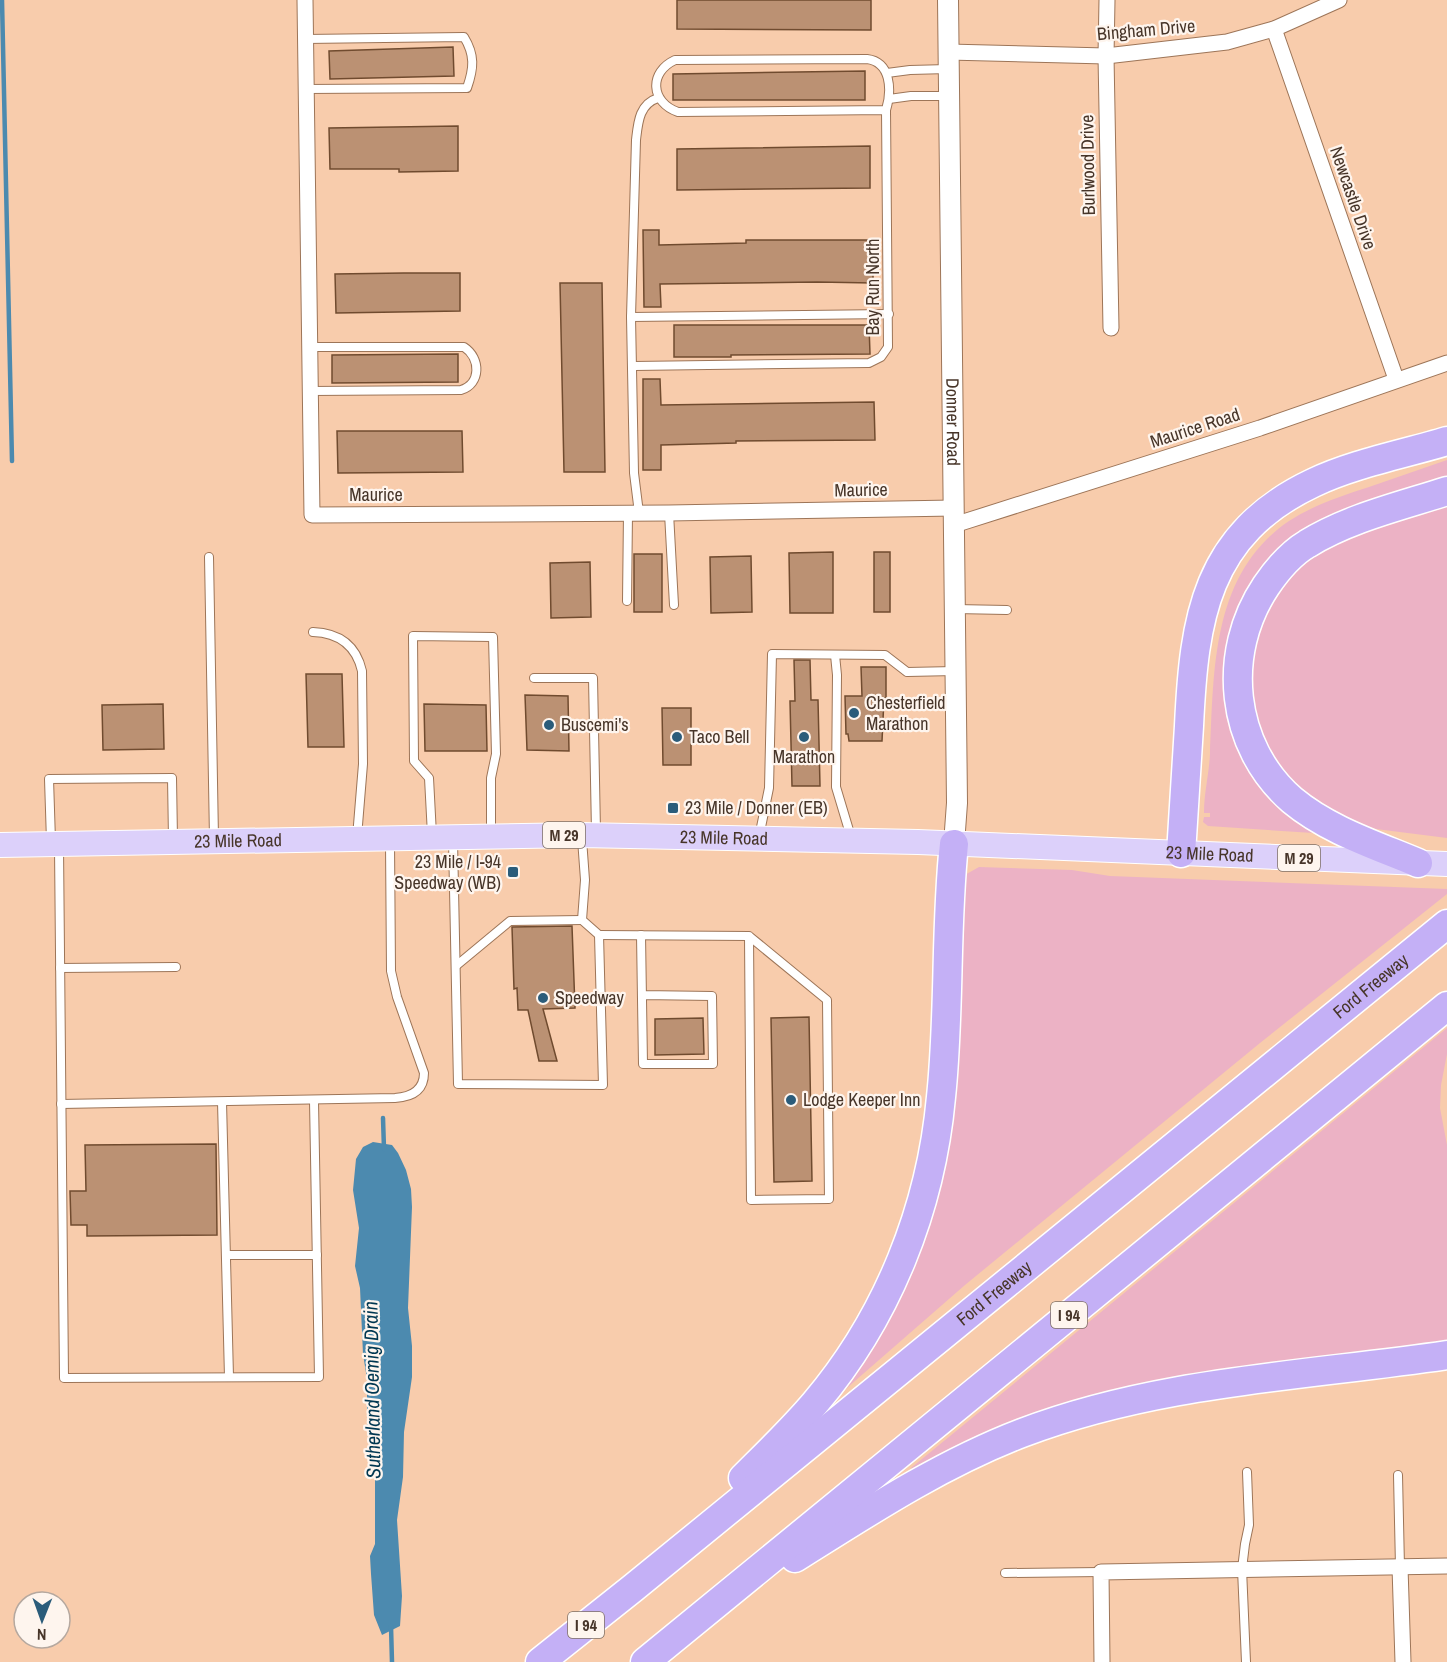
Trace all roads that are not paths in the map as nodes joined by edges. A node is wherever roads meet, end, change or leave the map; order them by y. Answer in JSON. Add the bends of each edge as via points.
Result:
{"nodes":[{"id":1,"x":305,"y":0,"type":"edge"},
{"id":2,"x":948,"y":0,"type":"edge"},
{"id":3,"x":1107,"y":0,"type":"edge"},
{"id":4,"x":1339,"y":0,"type":"edge"},
{"id":5,"x":1274,"y":29,"type":"junction"},
{"id":6,"x":305,"y":39,"type":"junction"},
{"id":7,"x":1106,"y":56,"type":"junction"},
{"id":8,"x":948,"y":61,"type":"junction"},
{"id":9,"x":887,"y":73,"type":"junction"},
{"id":10,"x":306,"y":89,"type":"junction"},
{"id":11,"x":949,"y":96,"type":"junction"},
{"id":12,"x":658,"y":98,"type":"junction"},
{"id":13,"x":890,"y":99,"type":"junction"},
{"id":14,"x":886,"y":110,"type":"junction"},
{"id":15,"x":889,"y":314,"type":"junction"},
{"id":16,"x":631,"y":317,"type":"junction"},
{"id":17,"x":1112,"y":328,"type":"dead end"},
{"id":18,"x":309,"y":347,"type":"junction"},
{"id":19,"x":1447,"y":363,"type":"edge"},
{"id":20,"x":633,"y":366,"type":"junction"},
{"id":21,"x":1396,"y":380,"type":"junction"},
{"id":22,"x":310,"y":392,"type":"junction"},
{"id":23,"x":1447,"y":441,"type":"edge"},
{"id":24,"x":1447,"y":491,"type":"edge"},
{"id":25,"x":633,"y":513,"type":"junction"},
{"id":26,"x":669,"y":513,"type":"junction"},
{"id":27,"x":954,"y":517,"type":"junction"},
{"id":28,"x":209,"y":557,"type":"dead end"},
{"id":29,"x":627,"y":601,"type":"dead end"},
{"id":30,"x":674,"y":605,"type":"dead end"},
{"id":31,"x":955,"y":609,"type":"junction"},
{"id":32,"x":1007,"y":609,"type":"dead end"},
{"id":33,"x":313,"y":632,"type":"dead end"},
{"id":34,"x":835,"y":655,"type":"junction"},
{"id":35,"x":956,"y":671,"type":"junction"},
{"id":36,"x":534,"y":678,"type":"dead end"},
{"id":37,"x":589,"y":835,"type":"junction"},
{"id":38,"x":491,"y":836,"type":"junction"},
{"id":39,"x":442,"y":837,"type":"junction"},
{"id":40,"x":357,"y":838,"type":"junction"},
{"id":41,"x":390,"y":838,"type":"junction"},
{"id":42,"x":759,"y":838,"type":"junction"},
{"id":43,"x":852,"y":840,"type":"junction"},
{"id":44,"x":214,"y":842,"type":"junction"},
{"id":45,"x":174,"y":843,"type":"junction"},
{"id":46,"x":954,"y":844,"type":"junction"},
{"id":47,"x":0,"y":845,"type":"edge"},
{"id":48,"x":55,"y":845,"type":"junction"},
{"id":49,"x":1181,"y":853,"type":"junction"},
{"id":50,"x":1418,"y":863,"type":"junction"},
{"id":51,"x":1447,"y":864,"type":"edge"},
{"id":52,"x":582,"y":920,"type":"junction"},
{"id":53,"x":1447,"y":924,"type":"edge"},
{"id":54,"x":599,"y":935,"type":"junction"},
{"id":55,"x":641,"y":935,"type":"junction"},
{"id":56,"x":749,"y":936,"type":"junction"},
{"id":57,"x":457,"y":965,"type":"junction"},
{"id":58,"x":176,"y":967,"type":"dead end"},
{"id":59,"x":60,"y":968,"type":"junction"},
{"id":60,"x":642,"y":995,"type":"junction"},
{"id":61,"x":1447,"y":1006,"type":"edge"},
{"id":62,"x":314,"y":1101,"type":"junction"},
{"id":63,"x":222,"y":1102,"type":"junction"},
{"id":64,"x":61,"y":1104,"type":"junction"},
{"id":65,"x":317,"y":1254,"type":"junction"},
{"id":66,"x":226,"y":1255,"type":"junction"},
{"id":67,"x":1447,"y":1355,"type":"edge"},
{"id":68,"x":229,"y":1377,"type":"junction"},
{"id":69,"x":1247,"y":1472,"type":"dead end"},
{"id":70,"x":1398,"y":1474,"type":"dead end"},
{"id":71,"x":1447,"y":1566,"type":"edge"},
{"id":72,"x":1400,"y":1567,"type":"junction"},
{"id":73,"x":1242,"y":1569,"type":"junction"},
{"id":74,"x":1101,"y":1572,"type":"junction"},
{"id":75,"x":1005,"y":1573,"type":"dead end"},
{"id":76,"x":633,"y":1588,"type":"junction"},
{"id":77,"x":692,"y":1623,"type":"junction"},
{"id":78,"x":540,"y":1662,"type":"edge"},
{"id":79,"x":645,"y":1662,"type":"edge"},
{"id":80,"x":1102,"y":1662,"type":"edge"},
{"id":81,"x":1246,"y":1662,"type":"edge"},
{"id":82,"x":1403,"y":1662,"type":"edge"}],
"edges":[{"from":1,"to":6,"type":"street","name":"Maurice"},
{"from":2,"to":8,"type":"street","name":"Donner Road"},
{"from":3,"to":7,"type":"street","name":"Burlwood Drive"},
{"from":4,"to":5,"type":"street","name":"Bingham Drive"},
{"from":5,"to":7,"type":"street","name":"Bingham Drive","via":[[1227,42]]},
{"from":5,"to":21,"type":"street","name":"Newcastle Drive"},
{"from":6,"to":10,"type":"street","name":"Maurice"},
{"from":6,"to":10,"type":"lane","via":[[464,37],[474,62],[467,88]]},
{"from":7,"to":8,"type":"street","name":"Bingham Drive"},
{"from":7,"to":17,"type":"street","name":"Burlwood Drive"},
{"from":8,"to":9,"type":"lane"},
{"from":8,"to":11,"type":"street","name":"Donner Road"},
{"from":9,"to":12,"type":"lane","via":[[882,64],[867,59],[675,60],[659,76]]},
{"from":9,"to":13,"type":"lane","name":"Bay Run North"},
{"from":10,"to":18,"type":"street","name":"Maurice"},
{"from":11,"to":13,"type":"lane"},
{"from":11,"to":27,"type":"street","name":"Donner Road"},
{"from":12,"to":14,"type":"lane","via":[[678,112]]},
{"from":12,"to":16,"type":"lane","via":[[646,105],[639,118],[636,140]]},
{"from":13,"to":14,"type":"lane","name":"Bay Run North"},
{"from":14,"to":15,"type":"lane","name":"Bay Run North"},
{"from":15,"to":16,"type":"lane"},
{"from":15,"to":20,"type":"lane","name":"Bay Run North","via":[[888,347],[881,357],[869,363]]},
{"from":16,"to":20,"type":"lane"},
{"from":18,"to":22,"type":"street","name":"Maurice"},
{"from":18,"to":22,"type":"lane","via":[[464,347],[477,364],[469,388],[461,390]]},
{"from":19,"to":21,"type":"street","name":"Maurice Road"},
{"from":20,"to":25,"type":"lane"},
{"from":21,"to":27,"type":"street","name":"Maurice Road","via":[[1260,428]]},
{"from":22,"to":25,"type":"street","name":"Maurice","via":[[312,515]]},
{"from":23,"to":49,"type":"highway","via":[[1314,482],[1267,510],[1235,543],[1209,591],[1195,645]]},
{"from":24,"to":50,"type":"highway","via":[[1351,523],[1305,544],[1287,560],[1257,599],[1247,620],[1237,670],[1238,696],[1249,741],[1273,781],[1312,815]]},
{"from":25,"to":26,"type":"street","name":"Maurice"},
{"from":25,"to":29,"type":"lane"},
{"from":26,"to":27,"type":"street","name":"Maurice"},
{"from":26,"to":30,"type":"lane"},
{"from":27,"to":31,"type":"street","name":"Donner Road"},
{"from":28,"to":44,"type":"lane"},
{"from":31,"to":32,"type":"lane"},
{"from":31,"to":35,"type":"street","name":"Donner Road"},
{"from":33,"to":40,"type":"lane","via":[[340,637],[351,646],[362,671],[363,764]]},
{"from":34,"to":35,"type":"lane","via":[[885,655],[907,672]]},
{"from":34,"to":42,"type":"lane","via":[[772,654],[769,788]]},
{"from":34,"to":43,"type":"lane","via":[[836,787]]},
{"from":35,"to":46,"type":"street","name":"Donner Road"},
{"from":36,"to":37,"type":"lane","via":[[593,678]]},
{"from":37,"to":38,"type":"main road","name":"23 Mile Road","number":"M 29"},
{"from":37,"to":42,"type":"main road","name":"23 Mile Road","number":"M 29"},
{"from":37,"to":52,"type":"lane"},
{"from":38,"to":39,"type":"main road","name":"23 Mile Road","number":"M 29"},
{"from":38,"to":39,"type":"lane","via":[[491,778],[496,754],[494,637],[413,636],[414,761],[429,778]]},
{"from":39,"to":41,"type":"main road","name":"23 Mile Road","number":"M 29"},
{"from":39,"to":57,"type":"lane"},
{"from":40,"to":41,"type":"main road","name":"23 Mile Road","number":"M 29"},
{"from":40,"to":44,"type":"main road","name":"23 Mile Road","number":"M 29"},
{"from":41,"to":62,"type":"lane","via":[[391,970],[424,1081],[413,1095],[405,1097]]},
{"from":42,"to":43,"type":"main road","name":"23 Mile Road","number":"M 29"},
{"from":43,"to":46,"type":"main road","name":"23 Mile Road","number":"M 29"},
{"from":44,"to":45,"type":"main road","name":"23 Mile Road","number":"M 29"},
{"from":45,"to":48,"type":"main road","name":"23 Mile Road","number":"M 29"},
{"from":45,"to":48,"type":"lane","via":[[172,778],[49,779]]},
{"from":46,"to":49,"type":"main road","name":"23 Mile Road","number":"M 29"},
{"from":46,"to":76,"type":"highway","via":[[938,1130],[920,1208],[895,1276],[862,1338],[816,1402]]},
{"from":47,"to":48,"type":"main road","name":"23 Mile Road","number":"M 29"},
{"from":48,"to":59,"type":"lane"},
{"from":49,"to":50,"type":"main road","name":"23 Mile Road","number":"M 29"},
{"from":50,"to":51,"type":"main road","name":"23 Mile Road","number":"M 29"},
{"from":52,"to":54,"type":"lane"},
{"from":52,"to":57,"type":"lane","via":[[510,921]]},
{"from":53,"to":76,"type":"highway","name":"Ford Freeway","number":"I 94"},
{"from":54,"to":55,"type":"lane"},
{"from":54,"to":57,"type":"lane","via":[[603,1085],[458,1084]]},
{"from":55,"to":56,"type":"lane"},
{"from":55,"to":60,"type":"lane"},
{"from":56,"to":56,"type":"lane","via":[[826,1000],[829,1199],[751,1200]]},
{"from":58,"to":59,"type":"lane"},
{"from":59,"to":64,"type":"lane"},
{"from":60,"to":60,"type":"lane","via":[[642,1064],[713,1064],[712,996]]},
{"from":61,"to":77,"type":"highway","number":"I 94"},
{"from":62,"to":63,"type":"lane"},
{"from":62,"to":65,"type":"lane"},
{"from":63,"to":64,"type":"lane"},
{"from":63,"to":66,"type":"lane"},
{"from":64,"to":68,"type":"lane","via":[[64,1377]]},
{"from":65,"to":66,"type":"lane"},
{"from":65,"to":68,"type":"lane","via":[[320,1377]]},
{"from":66,"to":68,"type":"lane"},
{"from":67,"to":77,"type":"highway","via":[[1146,1396],[1022,1433],[899,1493]]},
{"from":69,"to":73,"type":"lane","via":[[1250,1525]]},
{"from":70,"to":72,"type":"lane"},
{"from":71,"to":72,"type":"street"},
{"from":72,"to":73,"type":"street"},
{"from":72,"to":82,"type":"street"},
{"from":73,"to":74,"type":"street"},
{"from":73,"to":81,"type":"lane"},
{"from":74,"to":75,"type":"lane"},
{"from":74,"to":80,"type":"street"},
{"from":76,"to":78,"type":"highway","name":"Ford Freeway","number":"I 94"},
{"from":77,"to":79,"type":"highway","number":"I 94"}]}
